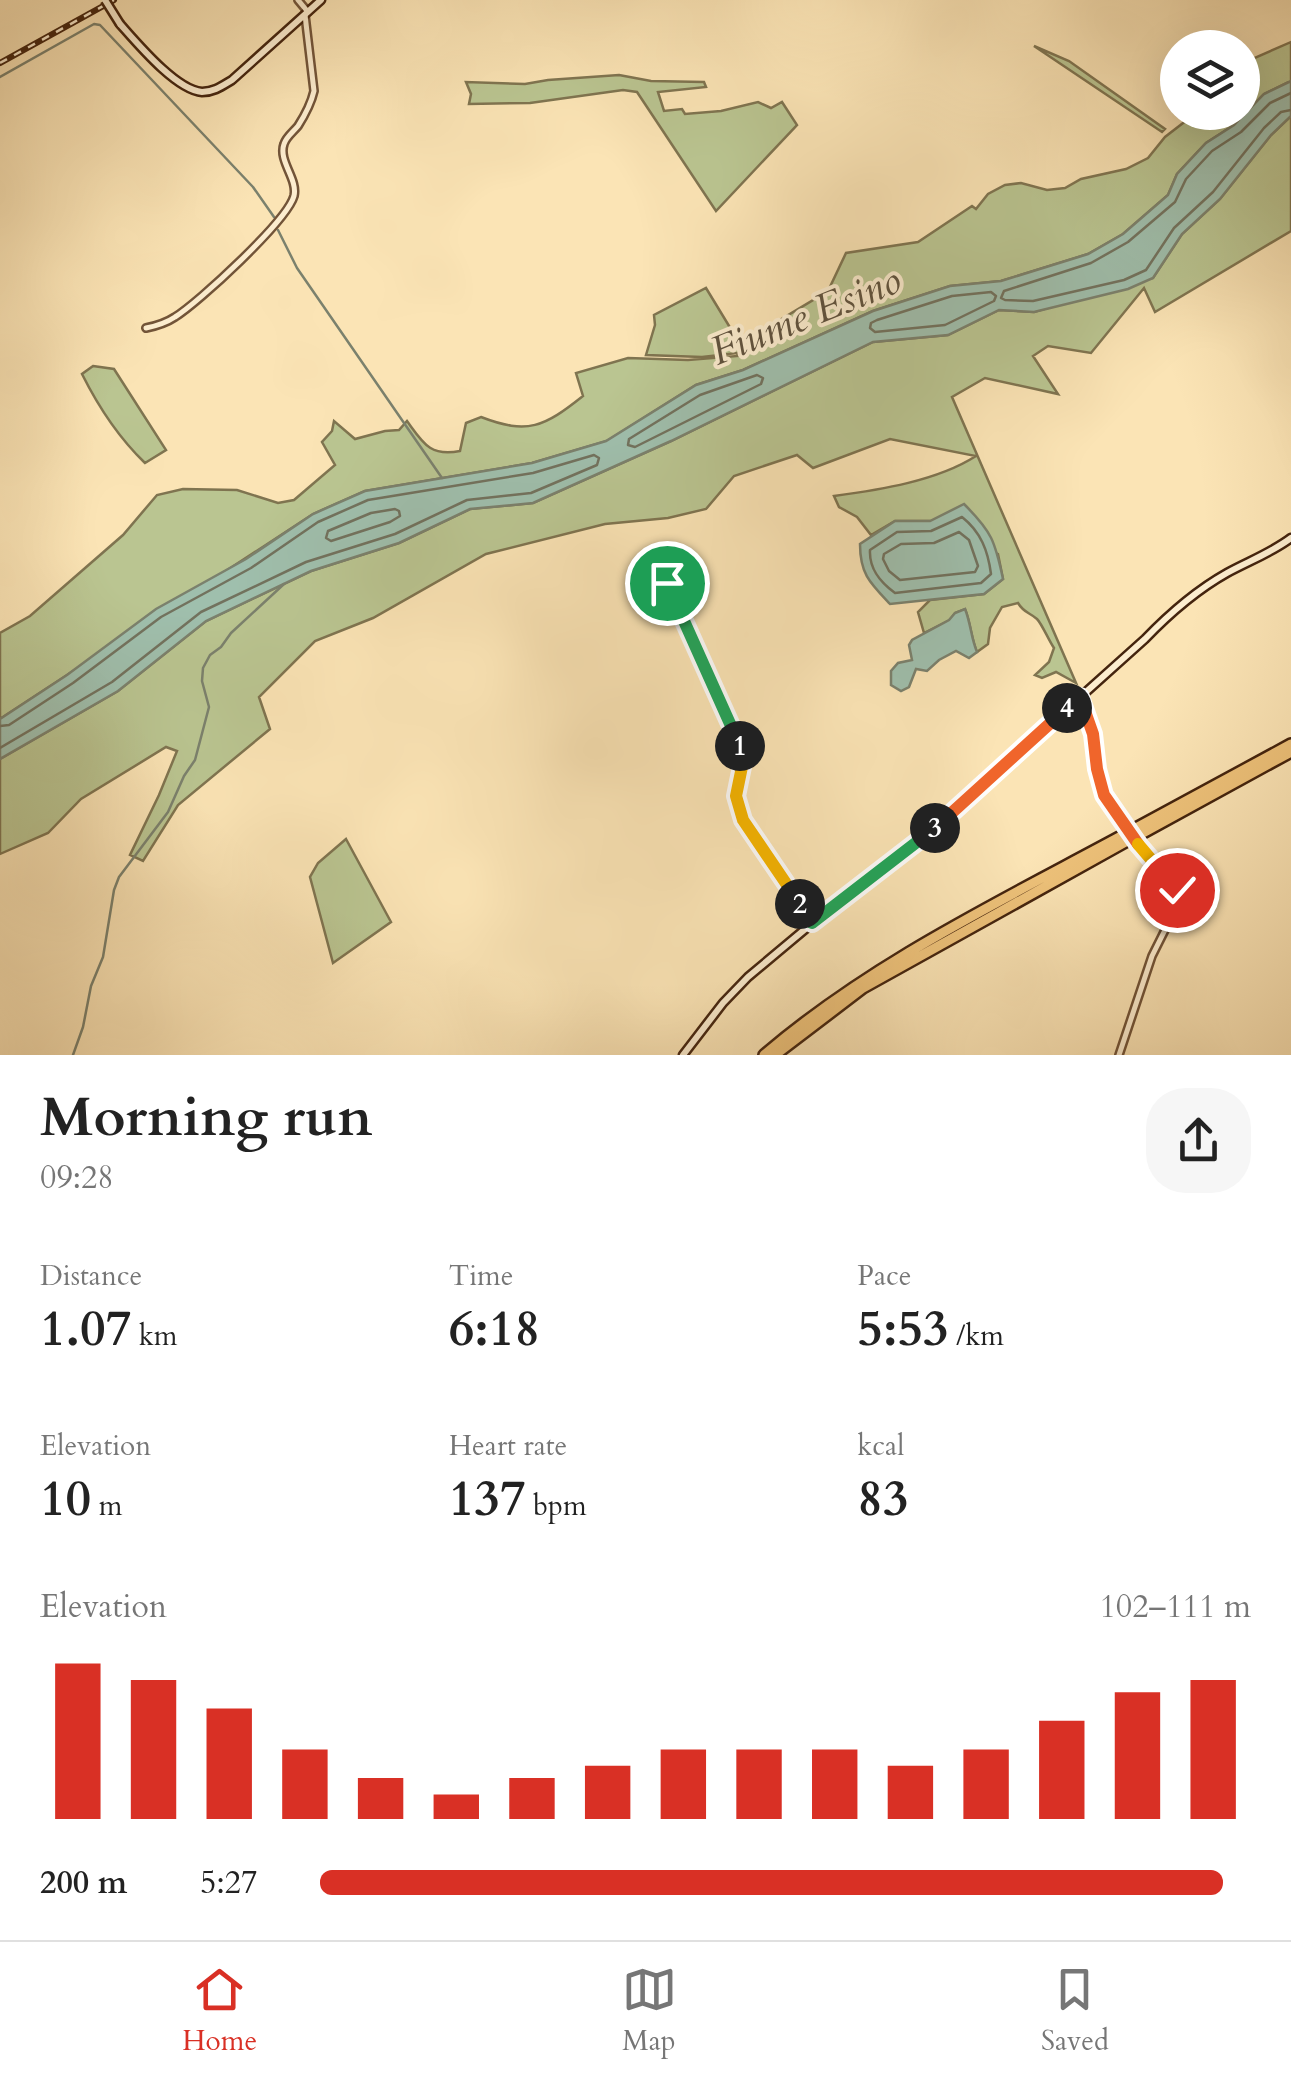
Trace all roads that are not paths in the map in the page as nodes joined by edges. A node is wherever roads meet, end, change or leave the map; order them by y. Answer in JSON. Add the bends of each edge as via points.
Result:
{"nodes":[{"id":1,"x":105,"y":0,"type":"edge"},
{"id":2,"x":298,"y":0,"type":"edge"},
{"id":3,"x":321,"y":0,"type":"edge"},
{"id":4,"x":306,"y":14,"type":"junction"},
{"id":5,"x":146,"y":328,"type":"dead end"},
{"id":6,"x":1291,"y":538,"type":"edge"},
{"id":7,"x":667,"y":583,"type":"dead end"},
{"id":8,"x":1080,"y":697,"type":"junction"},
{"id":9,"x":1291,"y":744,"type":"edge"},
{"id":10,"x":1291,"y":752,"type":"edge"},
{"id":11,"x":1138,"y":831,"type":"junction"},
{"id":12,"x":1127,"y":837,"type":"junction"},
{"id":13,"x":812,"y":923,"type":"junction"},
{"id":14,"x":684,"y":1055,"type":"edge"},
{"id":15,"x":764,"y":1055,"type":"edge"},
{"id":16,"x":776,"y":1055,"type":"edge"},
{"id":17,"x":1118,"y":1055,"type":"edge"}],
"edges":[{"from":1,"to":4,"type":"main road","bridge":true,"via":[[120,24],[183,86],[198,92],[232,80]]},
{"from":2,"to":4,"type":"street"},
{"from":3,"to":4,"type":"main road"},
{"from":4,"to":5,"type":"street","via":[[314,91],[282,146],[294,196],[264,237],[191,306]]},
{"from":6,"to":8,"type":"main road","via":[[1179,605]]},
{"from":7,"to":13,"type":"street","via":[[744,757],[736,796],[743,820]]},
{"from":8,"to":13,"type":"main road","via":[[921,840]]},
{"from":8,"to":17,"type":"street","via":[[1104,795],[1177,890],[1177,906]]},
{"from":9,"to":11,"type":"highway"},
{"from":10,"to":11,"type":"highway"},
{"from":11,"to":12,"type":"highway","bridge":true},
{"from":12,"to":15,"type":"highway","via":[[859,982]]},
{"from":12,"to":16,"type":"highway","via":[[863,988]]},
{"from":13,"to":14,"type":"main road","via":[[722,1003]]}]}
